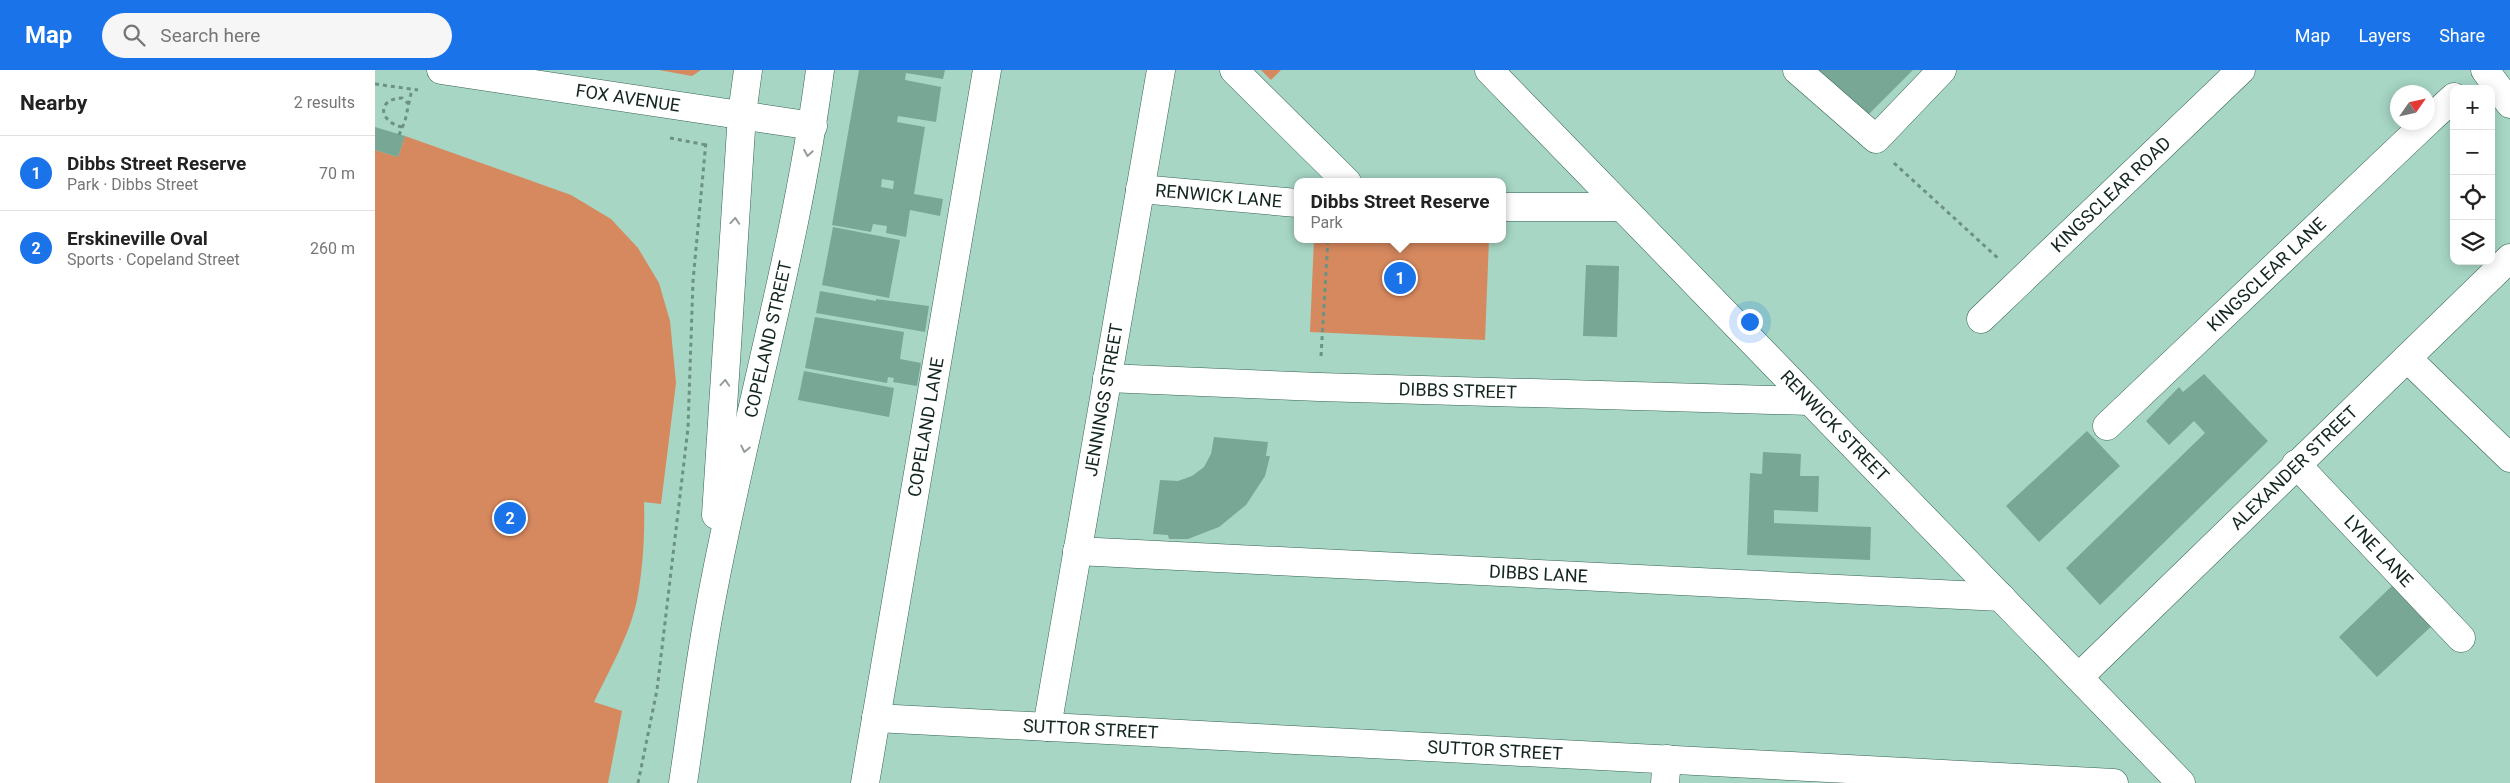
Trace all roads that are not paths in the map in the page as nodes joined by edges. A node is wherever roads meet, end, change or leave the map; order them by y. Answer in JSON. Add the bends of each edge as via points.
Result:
{"nodes":[{"id":1,"x":441,"y":70,"type":"edge"},
{"id":2,"x":747,"y":70,"type":"edge"},
{"id":3,"x":820,"y":70,"type":"edge"},
{"id":4,"x":987,"y":70,"type":"edge"},
{"id":5,"x":1161,"y":70,"type":"edge"},
{"id":6,"x":1234,"y":70,"type":"edge"},
{"id":7,"x":1489,"y":70,"type":"edge"},
{"id":8,"x":1797,"y":70,"type":"edge"},
{"id":9,"x":1942,"y":70,"type":"edge"},
{"id":10,"x":2241,"y":70,"type":"edge"},
{"id":11,"x":2484,"y":70,"type":"edge"},
{"id":12,"x":2467,"y":85,"type":"edge"},
{"id":13,"x":2450,"y":101,"type":"edge"},
{"id":14,"x":2510,"y":104,"type":"edge"},
{"id":15,"x":742,"y":114,"type":"junction"},
{"id":16,"x":2435,"y":115,"type":"edge"},
{"id":17,"x":813,"y":126,"type":"junction"},
{"id":18,"x":2419,"y":130,"type":"edge"},
{"id":19,"x":1343,"y":178,"type":"edge"},
{"id":20,"x":1140,"y":189,"type":"junction"},
{"id":21,"x":1294,"y":204,"type":"edge"},
{"id":22,"x":1621,"y":206,"type":"junction"},
{"id":23,"x":1506,"y":207,"type":"edge"},
{"id":24,"x":2510,"y":258,"type":"edge"},
{"id":25,"x":1981,"y":319,"type":"dead end"},
{"id":26,"x":2407,"y":358,"type":"junction"},
{"id":27,"x":1107,"y":378,"type":"junction"},
{"id":28,"x":1810,"y":401,"type":"junction"},
{"id":29,"x":2107,"y":426,"type":"dead end"},
{"id":30,"x":2510,"y":458,"type":"edge"},
{"id":31,"x":2296,"y":464,"type":"junction"},
{"id":32,"x":1077,"y":552,"type":"junction"},
{"id":33,"x":2001,"y":597,"type":"junction"},
{"id":34,"x":710,"y":607,"type":"junction"},
{"id":35,"x":2461,"y":638,"type":"dead end"},
{"id":36,"x":2079,"y":677,"type":"junction"},
{"id":37,"x":876,"y":718,"type":"junction"},
{"id":38,"x":1047,"y":728,"type":"junction"},
{"id":39,"x":1666,"y":771,"type":"edge"},
{"id":40,"x":683,"y":783,"type":"edge"},
{"id":41,"x":865,"y":783,"type":"edge"},
{"id":42,"x":2114,"y":783,"type":"edge"},
{"id":43,"x":2181,"y":783,"type":"edge"}],
"edges":[{"from":1,"to":15,"type":"street","name":"FOX AVENUE"},
{"from":2,"to":15,"type":"street","name":"COPELAND STREET"},
{"from":3,"to":17,"type":"street","name":"COPELAND STREET"},
{"from":4,"to":37,"type":"street","name":"COPELAND LANE"},
{"from":5,"to":20,"type":"street","name":"JENNINGS STREET"},
{"from":6,"to":19,"type":"street"},
{"from":7,"to":22,"type":"street","name":"RENWICK STREET"},
{"from":8,"to":9,"type":"street","via":[[1876,139]]},
{"from":10,"to":25,"type":"street","name":"KINGSCLEAR ROAD"},
{"from":11,"to":12,"type":"street"},
{"from":11,"to":14,"type":"street"},
{"from":13,"to":16,"type":"street","name":"KINGSCLEAR LANE"},
{"from":15,"to":17,"type":"street","name":"FOX AVENUE"},
{"from":34,"to":15,"type":"street","name":"COPELAND STREET","one_way":true},
{"from":17,"to":34,"type":"street","name":"COPELAND STREET","one_way":true},
{"from":18,"to":29,"type":"street","name":"KINGSCLEAR LANE"},
{"from":20,"to":21,"type":"street","name":"RENWICK LANE"},
{"from":20,"to":27,"type":"street","name":"JENNINGS STREET"},
{"from":22,"to":23,"type":"street"},
{"from":22,"to":28,"type":"street","name":"RENWICK STREET"},
{"from":24,"to":26,"type":"street","name":"ALEXANDER STREET"},
{"from":26,"to":30,"type":"street"},
{"from":26,"to":31,"type":"street","name":"ALEXANDER STREET"},
{"from":27,"to":28,"type":"street","name":"DIBBS STREET"},
{"from":27,"to":32,"type":"street","name":"JENNINGS STREET"},
{"from":28,"to":33,"type":"street","name":"RENWICK STREET"},
{"from":31,"to":35,"type":"street","name":"LYNE LANE"},
{"from":31,"to":36,"type":"street","name":"ALEXANDER STREET"},
{"from":32,"to":33,"type":"street","name":"DIBBS LANE"},
{"from":32,"to":38,"type":"street","name":"JENNINGS STREET"},
{"from":33,"to":36,"type":"street","name":"RENWICK STREET"},
{"from":34,"to":40,"type":"street","name":"COPELAND STREET"},
{"from":36,"to":43,"type":"street","name":"RENWICK STREET"},
{"from":37,"to":38,"type":"street","name":"SUTTOR STREET"},
{"from":37,"to":41,"type":"street","name":"COPELAND LANE"},
{"from":38,"to":39,"type":"street","name":"SUTTOR STREET"},
{"from":39,"to":42,"type":"street","name":"SUTTOR STREET"}]}
